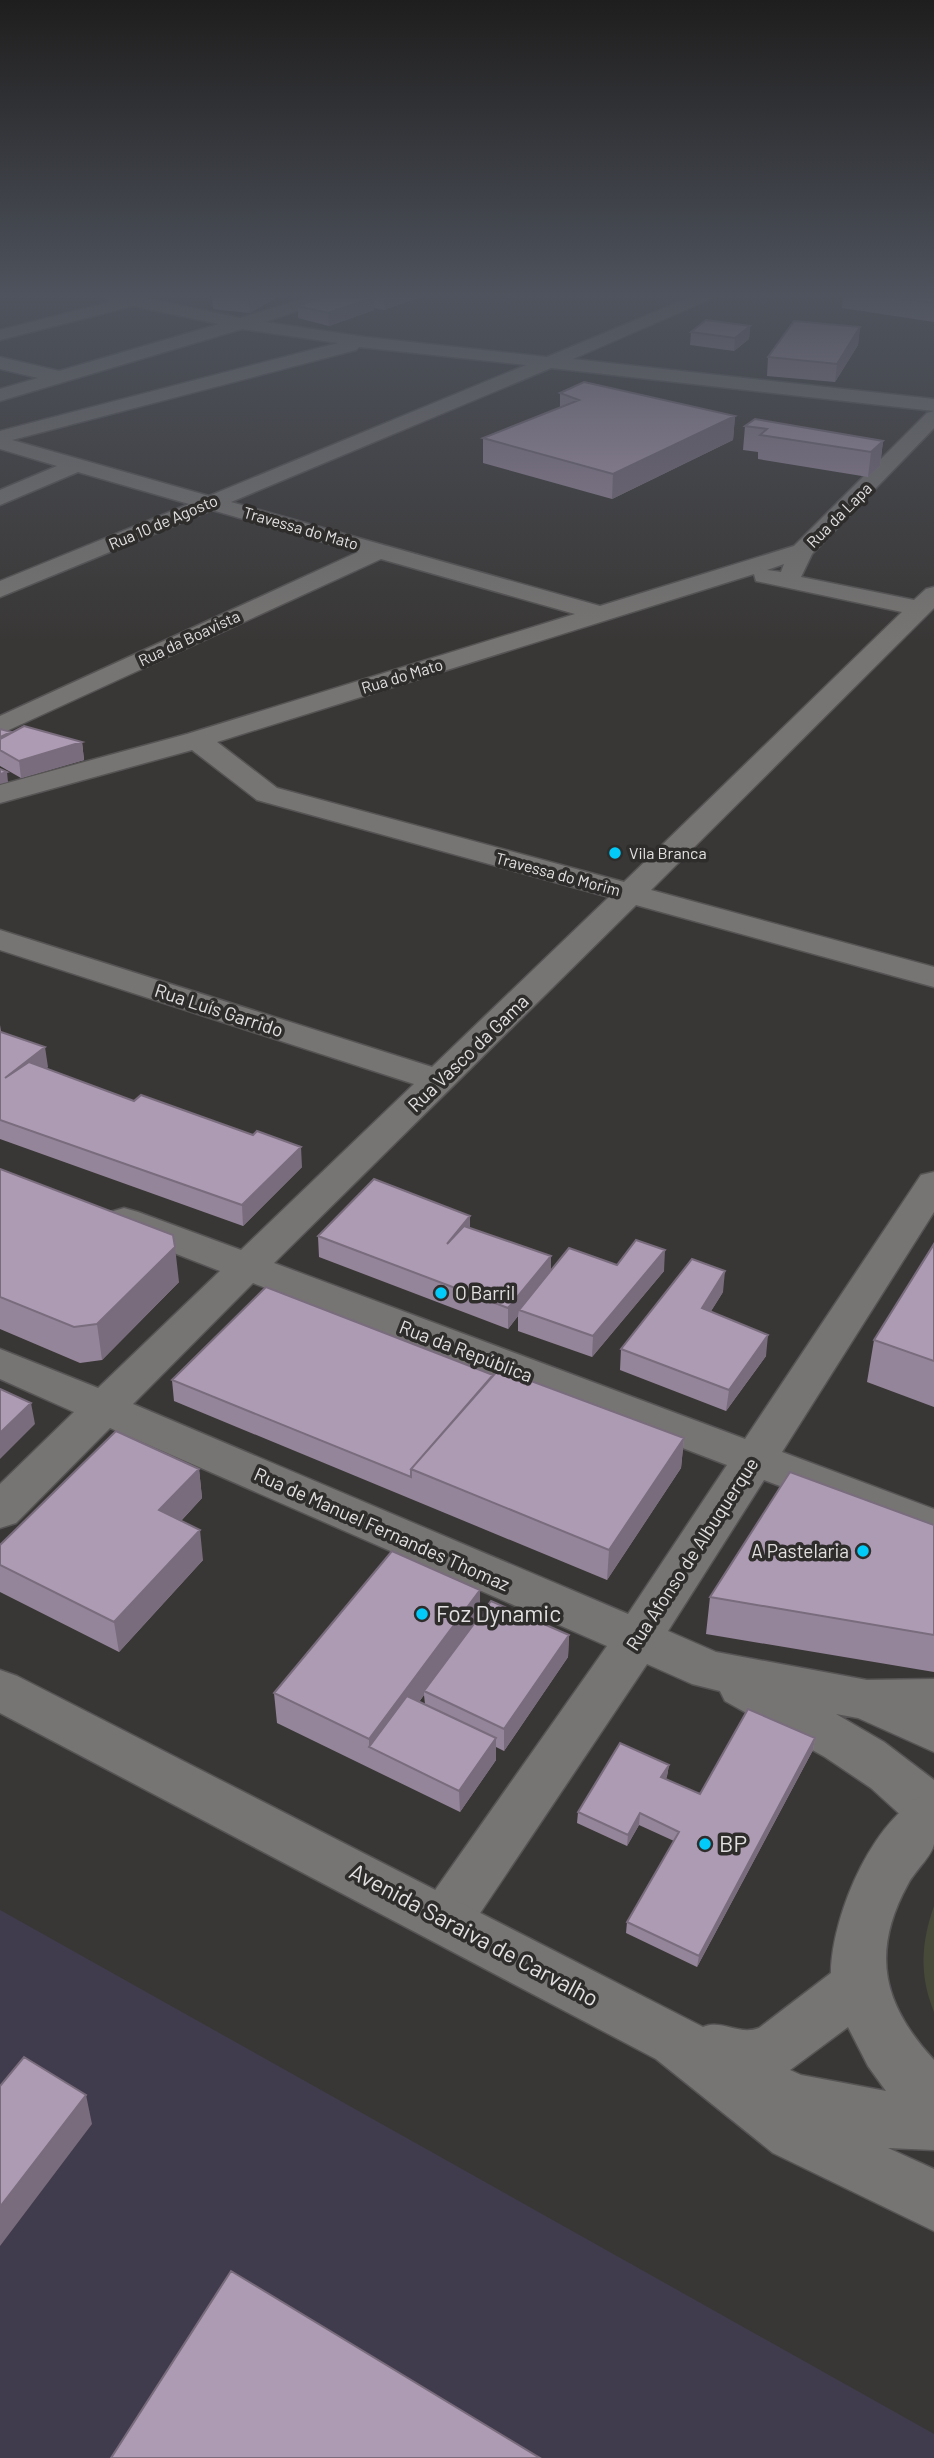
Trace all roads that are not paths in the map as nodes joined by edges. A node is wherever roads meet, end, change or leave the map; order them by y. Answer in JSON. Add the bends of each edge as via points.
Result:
{"nodes":[{"id":1,"x":97,"y":412,"type":"edge"},
{"id":2,"x":433,"y":412,"type":"edge"},
{"id":3,"x":934,"y":417,"type":"edge"},
{"id":4,"x":0,"y":437,"type":"edge"},
{"id":5,"x":912,"y":442,"type":"junction"},
{"id":6,"x":0,"y":443,"type":"edge"},
{"id":7,"x":934,"y":446,"type":"edge"},
{"id":8,"x":76,"y":465,"type":"junction"},
{"id":9,"x":0,"y":498,"type":"edge"},
{"id":10,"x":208,"y":502,"type":"junction"},
{"id":11,"x":379,"y":551,"type":"junction"},
{"id":12,"x":802,"y":551,"type":"junction"},
{"id":13,"x":738,"y":571,"type":"junction"},
{"id":14,"x":788,"y":581,"type":"junction"},
{"id":15,"x":0,"y":590,"type":"edge"},
{"id":16,"x":927,"y":601,"type":"edge"},
{"id":17,"x":601,"y":614,"type":"junction"},
{"id":18,"x":0,"y":727,"type":"edge"},
{"id":19,"x":37,"y":738,"type":"edge"},
{"id":20,"x":197,"y":740,"type":"junction"},
{"id":21,"x":75,"y":748,"type":"edge"},
{"id":22,"x":124,"y":761,"type":"junction"},
{"id":23,"x":0,"y":794,"type":"edge"},
{"id":24,"x":633,"y":894,"type":"junction"},
{"id":25,"x":0,"y":940,"type":"edge"},
{"id":26,"x":934,"y":976,"type":"edge"},
{"id":27,"x":439,"y":1081,"type":"junction"},
{"id":28,"x":934,"y":1183,"type":"edge"},
{"id":29,"x":90,"y":1207,"type":"edge"},
{"id":30,"x":245,"y":1267,"type":"junction"},
{"id":31,"x":0,"y":1363,"type":"edge"},
{"id":32,"x":104,"y":1407,"type":"junction"},
{"id":33,"x":752,"y":1461,"type":"junction"},
{"id":34,"x":0,"y":1511,"type":"edge"},
{"id":35,"x":934,"y":1527,"type":"edge"},
{"id":36,"x":637,"y":1639,"type":"junction"},
{"id":37,"x":709,"y":1670,"type":"junction"},
{"id":38,"x":0,"y":1690,"type":"edge"},
{"id":39,"x":934,"y":1699,"type":"edge"},
{"id":40,"x":867,"y":1700,"type":"junction"},
{"id":41,"x":934,"y":1732,"type":"edge"},
{"id":42,"x":934,"y":1812,"type":"edge"},
{"id":43,"x":444,"y":1920,"type":"junction"},
{"id":44,"x":859,"y":1985,"type":"junction"},
{"id":45,"x":676,"y":2040,"type":"junction"},
{"id":46,"x":934,"y":2099,"type":"edge"},
{"id":47,"x":934,"y":2122,"type":"edge"},
{"id":48,"x":934,"y":2201,"type":"edge"}],
"edges":[{"from":1,"to":4,"type":"street"},
{"from":2,"to":10,"type":"street","name":"Rua 10 de Agosto"},
{"from":3,"to":5,"type":"street","name":"Rua da Lapa"},
{"from":5,"to":7,"type":"street"},
{"from":5,"to":12,"type":"street","name":"Rua da Lapa"},
{"from":6,"to":8,"type":"street","name":"Travessa do Mato"},
{"from":8,"to":9,"type":"street"},
{"from":8,"to":10,"type":"street","name":"Travessa do Mato"},
{"from":10,"to":11,"type":"street","name":"Travessa do Mato"},
{"from":10,"to":15,"type":"street","name":"Rua 10 de Agosto"},
{"from":11,"to":17,"type":"street","name":"Travessa do Mato"},
{"from":11,"to":18,"type":"street","name":"Rua da Boavista"},
{"from":12,"to":13,"type":"street","name":"Rua do Mato"},
{"from":12,"to":14,"type":"street"},
{"from":13,"to":14,"type":"street"},
{"from":13,"to":17,"type":"street","name":"Rua do Mato"},
{"from":14,"to":16,"type":"street"},
{"from":16,"to":24,"type":"street","name":"Rua Vasco da Gama"},
{"from":17,"to":20,"type":"street","name":"Rua do Mato"},
{"from":18,"to":19,"type":"street"},
{"from":20,"to":22,"type":"street","name":"Rua do Mato"},
{"from":20,"to":24,"type":"street","name":"Travessa do Morim","via":[[267,794]]},
{"from":21,"to":22,"type":"street"},
{"from":22,"to":23,"type":"street","name":"Rua do Mato"},
{"from":24,"to":26,"type":"street","name":"Travessa do Morim"},
{"from":24,"to":27,"type":"street","name":"Rua Vasco da Gama"},
{"from":25,"to":27,"type":"street","name":"Rua Luís Garrido"},
{"from":27,"to":30,"type":"street","name":"Rua Vasco da Gama"},
{"from":28,"to":33,"type":"street","name":"Rua Afonso de Albuquerque"},
{"from":29,"to":30,"type":"street","name":"Rua da República"},
{"from":30,"to":32,"type":"street","name":"Rua Vasco da Gama"},
{"from":30,"to":33,"type":"street","name":"Rua da República"},
{"from":31,"to":32,"type":"street","name":"Rua de Manuel Fernandes Thomaz"},
{"from":32,"to":34,"type":"street","name":"Rua Vasco da Gama"},
{"from":32,"to":36,"type":"street","name":"Rua de Manuel Fernandes Thomaz"},
{"from":33,"to":35,"type":"street","name":"Rua da República"},
{"from":33,"to":36,"type":"street","name":"Rua Afonso de Albuquerque"},
{"from":36,"to":37,"type":"street","name":"Rua de Manuel Fernandes Thomaz"},
{"from":36,"to":43,"type":"street","name":"Rua Afonso de Albuquerque"},
{"from":37,"to":40,"type":"street","name":"Rua de Manuel Fernandes Thomaz"},
{"from":37,"to":42,"type":"street","via":[[871,1758]]},
{"from":38,"to":43,"type":"street","name":"Avenida Saraiva de Carvalho"},
{"from":39,"to":40,"type":"street","name":"Rua de Manuel Fernandes Thomaz"},
{"from":40,"to":41,"type":"street"},
{"from":42,"to":44,"type":"street","via":[[909,1834],[873,1899],[864,1929]]},
{"from":43,"to":45,"type":"street","name":"Avenida Saraiva de Carvalho"},
{"from":44,"to":45,"type":"street","via":[[779,2047],[748,2060]]},
{"from":44,"to":46,"type":"street","via":[[881,2040]]},
{"from":45,"to":47,"type":"street","via":[[794,2102],[882,2119]]},
{"from":45,"to":48,"type":"street","name":"Avenida Saraiva de Carvalho","via":[[794,2133]]}]}
